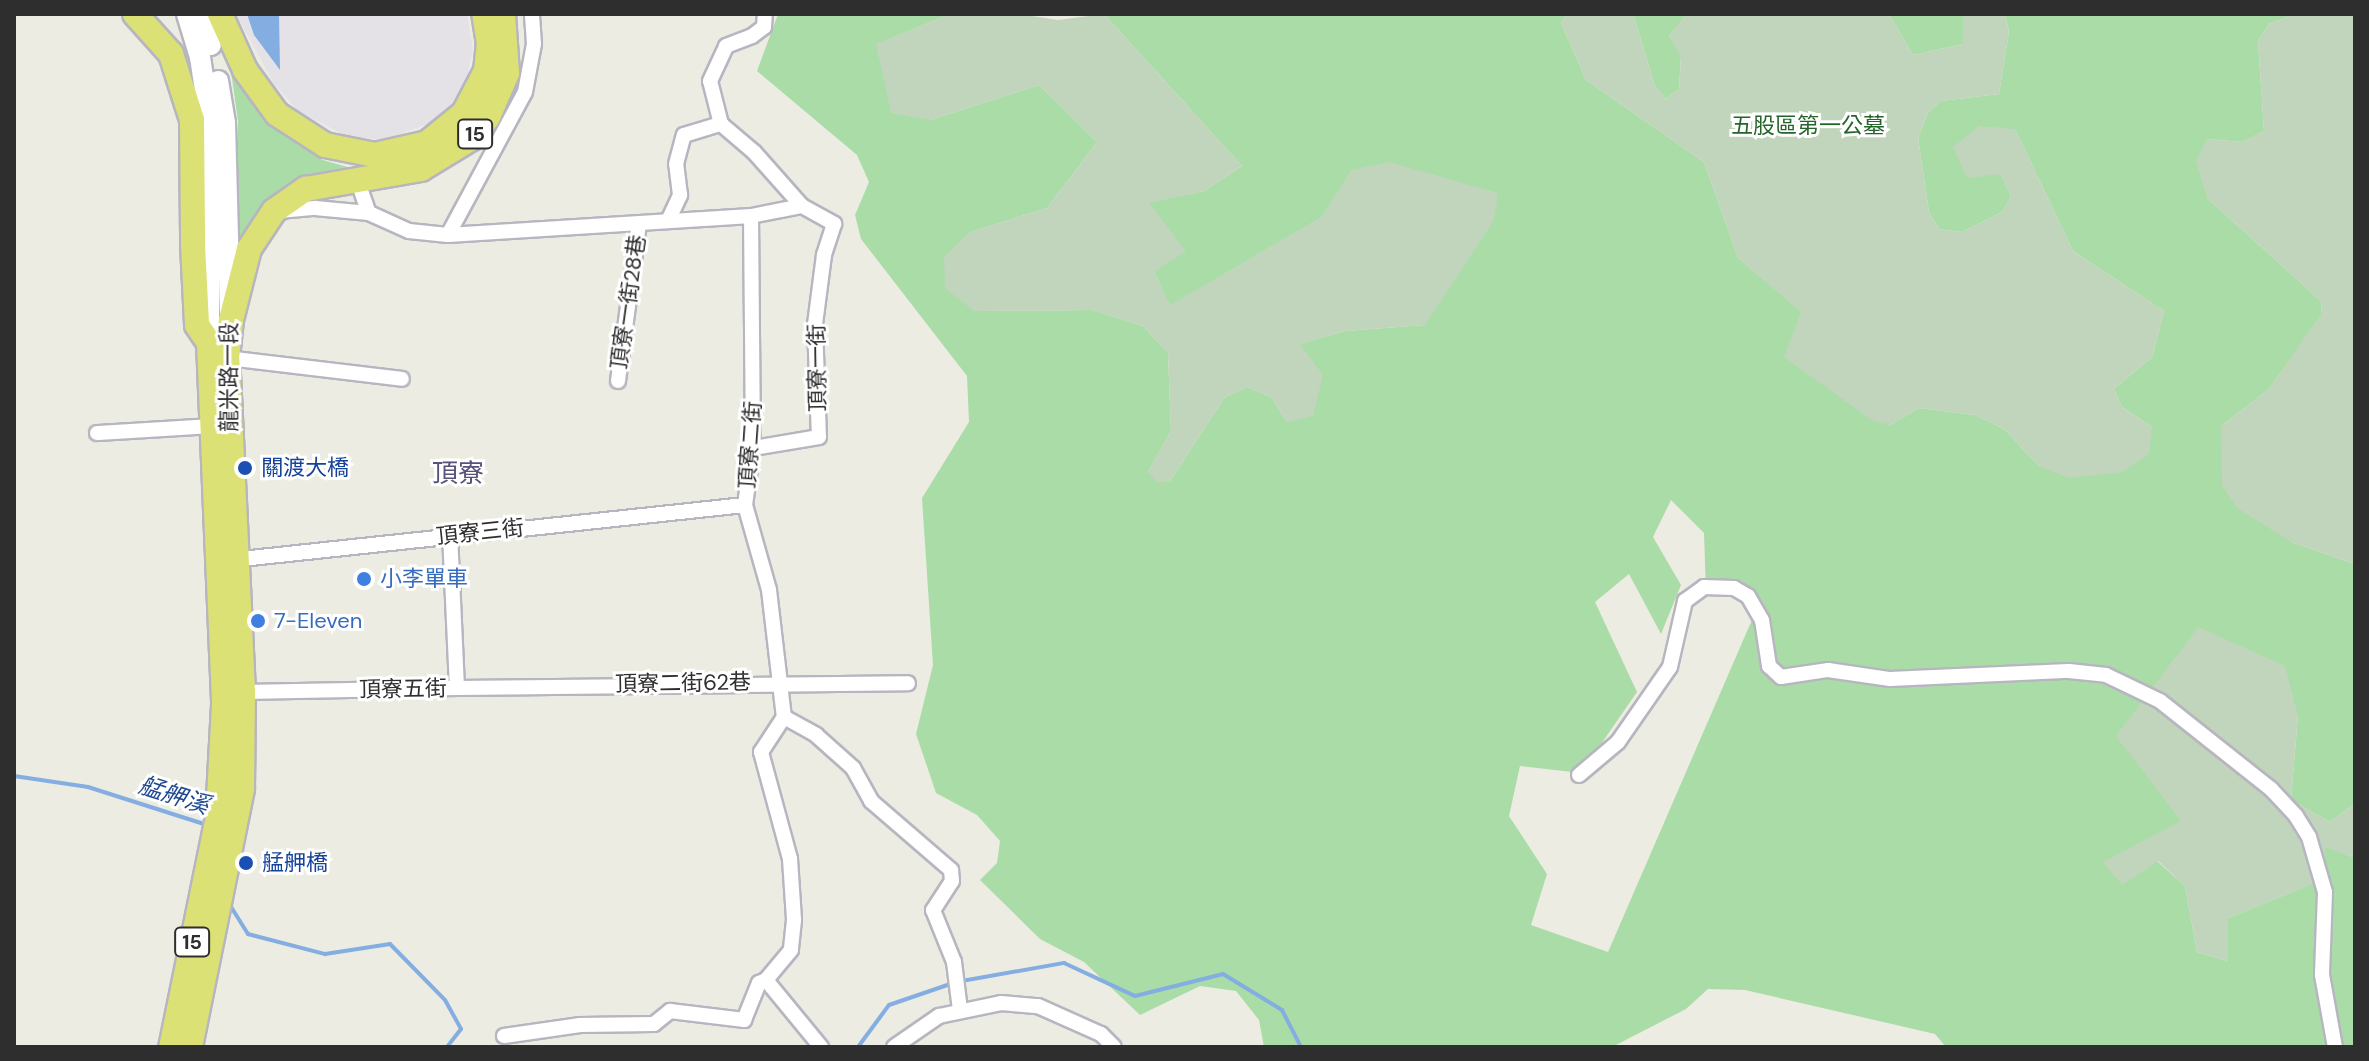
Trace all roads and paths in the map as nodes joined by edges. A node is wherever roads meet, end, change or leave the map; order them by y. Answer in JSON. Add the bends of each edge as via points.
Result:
{"nodes":[{"id":1,"x":135,"y":14,"type":"edge"},
{"id":2,"x":187,"y":14,"type":"edge"},
{"id":3,"x":203,"y":14,"type":"edge"},
{"id":4,"x":220,"y":14,"type":"edge"},
{"id":5,"x":484,"y":14,"type":"edge"},
{"id":6,"x":503,"y":14,"type":"edge"},
{"id":7,"x":532,"y":14,"type":"edge"},
{"id":8,"x":765,"y":14,"type":"edge"},
{"id":9,"x":721,"y":124,"type":"junction"},
{"id":10,"x":357,"y":179,"type":"junction"},
{"id":11,"x":802,"y":206,"type":"junction"},
{"id":12,"x":274,"y":211,"type":"junction"},
{"id":13,"x":369,"y":213,"type":"junction"},
{"id":14,"x":751,"y":216,"type":"junction"},
{"id":15,"x":668,"y":221,"type":"junction"},
{"id":16,"x":639,"y":223,"type":"junction"},
{"id":17,"x":448,"y":235,"type":"junction"},
{"id":18,"x":231,"y":320,"type":"junction"},
{"id":19,"x":218,"y":351,"type":"junction"},
{"id":20,"x":402,"y":379,"type":"dead end"},
{"id":21,"x":618,"y":381,"type":"dead end"},
{"id":22,"x":210,"y":426,"type":"junction"},
{"id":23,"x":97,"y":433,"type":"dead end"},
{"id":24,"x":753,"y":448,"type":"junction"},
{"id":25,"x":745,"y":505,"type":"junction"},
{"id":26,"x":450,"y":535,"type":"junction"},
{"id":27,"x":226,"y":561,"type":"junction"},
{"id":28,"x":779,"y":681,"type":"junction"},
{"id":29,"x":908,"y":683,"type":"dead end"},
{"id":30,"x":457,"y":688,"type":"junction"},
{"id":31,"x":243,"y":692,"type":"junction"},
{"id":32,"x":784,"y":717,"type":"junction"},
{"id":33,"x":1579,"y":775,"type":"dead end"},
{"id":34,"x":222,"y":831,"type":"junction"},
{"id":35,"x":766,"y":980,"type":"junction"},
{"id":36,"x":958,"y":1003,"type":"junction"},
{"id":37,"x":504,"y":1036,"type":"dead end"},
{"id":38,"x":171,"y":1047,"type":"edge"},
{"id":39,"x":190,"y":1047,"type":"edge"},
{"id":40,"x":821,"y":1047,"type":"edge"},
{"id":41,"x":894,"y":1047,"type":"edge"},
{"id":42,"x":1114,"y":1047,"type":"edge"},
{"id":43,"x":2335,"y":1047,"type":"edge"}],
"edges":[{"from":1,"to":19,"type":"main road","number":"15","via":[[171,54],[192,120],[197,325]]},
{"from":2,"to":19,"type":"main road","name":"龍米路一段","via":[[210,124]]},
{"from":3,"to":18,"type":"main road","name":"龍米路一段","via":[[225,123]]},
{"from":4,"to":5,"type":"main road","via":[[245,70],[277,114],[325,145],[375,155],[427,143],[464,113],[486,71]]},
{"from":6,"to":10,"type":"main road","number":"15","via":[[507,73],[488,117],[472,138],[421,169]]},
{"from":7,"to":17,"type":"street","via":[[534,44],[525,92]]},
{"from":8,"to":9,"type":"street","via":[[764,27],[726,46],[710,81]]},
{"from":9,"to":11,"type":"street","name":"頂寮一街"},
{"from":9,"to":15,"type":"street","via":[[684,135],[676,164],[680,195]]},
{"from":10,"to":12,"type":"main road","number":"15","via":[[306,189]]},
{"from":10,"to":13,"type":"street"},
{"from":11,"to":14,"type":"street"},
{"from":11,"to":24,"type":"street","name":"頂寮一街","via":[[834,224],[824,255],[815,324],[819,437]]},
{"from":12,"to":13,"type":"street"},
{"from":12,"to":18,"type":"main road","number":"15","via":[[249,249]]},
{"from":13,"to":17,"type":"street","via":[[409,231]]},
{"from":14,"to":15,"type":"street"},
{"from":14,"to":24,"type":"street","name":"頂寮二街"},
{"from":15,"to":16,"type":"street"},
{"from":16,"to":17,"type":"street"},
{"from":16,"to":21,"type":"street","name":"頂寮一街28巷"},
{"from":18,"to":19,"type":"main road","name":"龍米路一段","number":"15"},
{"from":19,"to":20,"type":"street"},
{"from":19,"to":22,"type":"main road","name":"龍米路一段","number":"15"},
{"from":19,"to":27,"type":"main road","name":"龍米路一段","number":"15"},
{"from":22,"to":23,"type":"street"},
{"from":22,"to":27,"type":"main road","name":"龍米路一段","number":"15"},
{"from":24,"to":25,"type":"street","name":"頂寮二街"},
{"from":25,"to":26,"type":"street","name":"頂寮三街"},
{"from":25,"to":28,"type":"street","name":"頂寮二街","via":[[769,590]]},
{"from":26,"to":27,"type":"street","name":"頂寮三街"},
{"from":26,"to":30,"type":"street","name":"頂寮五街"},
{"from":27,"to":31,"type":"main road","name":"龍米路一段","number":"15"},
{"from":27,"to":34,"type":"main road","name":"龍米路一段","number":"15"},
{"from":28,"to":29,"type":"street","name":"頂寮二街62巷"},
{"from":28,"to":30,"type":"street","name":"頂寮二街62巷"},
{"from":28,"to":32,"type":"street","name":"頂寮二街"},
{"from":30,"to":31,"type":"street","name":"頂寮五街"},
{"from":31,"to":34,"type":"main road","name":"龍米路一段","number":"15","via":[[244,753]]},
{"from":32,"to":35,"type":"street","via":[[761,752],[790,859],[794,920],[791,950]]},
{"from":32,"to":36,"type":"street","via":[[816,735],[853,768],[871,801],[951,870],[952,881],[933,910],[954,962]]},
{"from":33,"to":43,"type":"street","via":[[1618,742],[1670,667],[1685,601],[1704,587],[1734,588],[1748,596],[1762,620],[1769,666],[1781,677],[1828,670],[1890,679],[2069,671],[2106,675],[2160,701],[2271,789],[2303,826],[2325,892],[2322,975]]},
{"from":34,"to":38,"type":"main road","name":"龍米路一段","number":"15"},
{"from":34,"to":39,"type":"main road","number":"15","via":[[209,956]]},
{"from":35,"to":37,"type":"street","via":[[759,983],[744,1020],[670,1011],[654,1024],[580,1025]]},
{"from":35,"to":40,"type":"street"},
{"from":36,"to":41,"type":"street"},
{"from":36,"to":42,"type":"street","via":[[1038,1006],[1101,1034]]}]}
